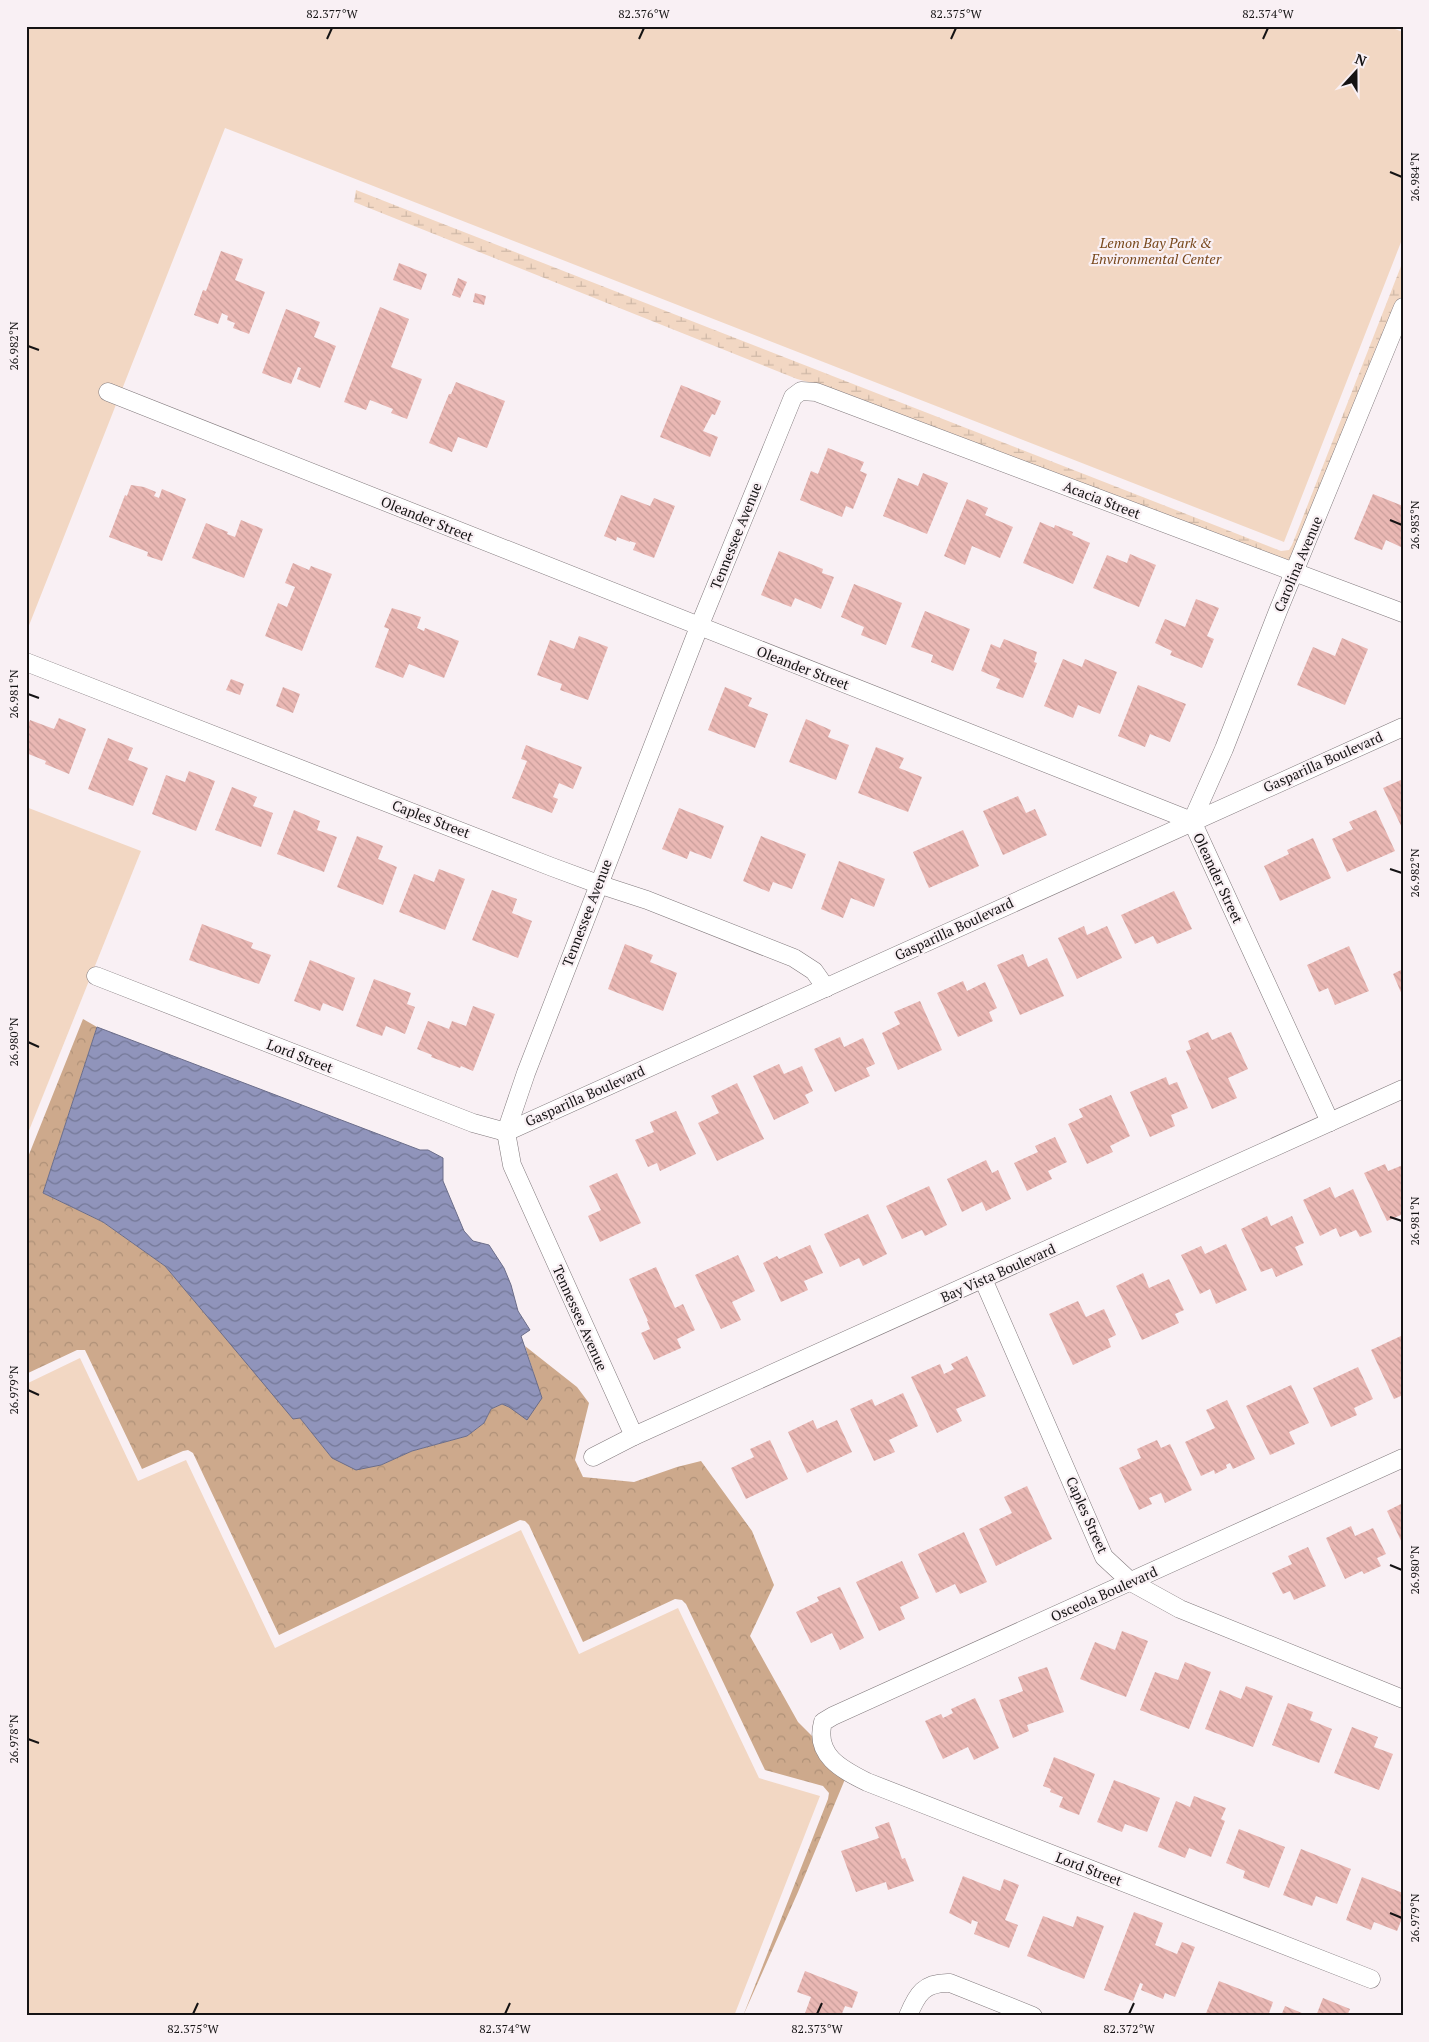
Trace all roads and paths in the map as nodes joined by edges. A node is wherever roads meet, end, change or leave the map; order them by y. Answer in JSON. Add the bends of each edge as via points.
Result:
{"nodes":[{"id":1,"x":1401,"y":314,"type":"edge"},
{"id":2,"x":108,"y":392,"type":"dead end"},
{"id":3,"x":801,"y":392,"type":"joint"},
{"id":4,"x":1295,"y":573,"type":"junction"},
{"id":5,"x":1403,"y":613,"type":"edge"},
{"id":6,"x":699,"y":627,"type":"junction"},
{"id":7,"x":26,"y":662,"type":"edge"},
{"id":8,"x":1403,"y":727,"type":"edge"},
{"id":9,"x":1192,"y":821,"type":"junction"},
{"id":10,"x":598,"y":884,"type":"junction"},
{"id":11,"x":96,"y":976,"type":"dead end"},
{"id":12,"x":826,"y":988,"type":"junction"},
{"id":13,"x":1403,"y":1089,"type":"edge"},
{"id":14,"x":1330,"y":1122,"type":"junction"},
{"id":15,"x":506,"y":1132,"type":"junction"},
{"id":16,"x":983,"y":1280,"type":"junction"},
{"id":17,"x":634,"y":1436,"type":"junction"},
{"id":18,"x":593,"y":1457,"type":"dead end"},
{"id":19,"x":1403,"y":1458,"type":"edge"},
{"id":20,"x":1131,"y":1582,"type":"junction"},
{"id":21,"x":1403,"y":1699,"type":"edge"},
{"id":22,"x":821,"y":1741,"type":"joint"},
{"id":23,"x":1371,"y":1979,"type":"dead end"},
{"id":24,"x":908,"y":2016,"type":"edge"},
{"id":25,"x":1033,"y":2016,"type":"edge"}],
"edges":[{"from":1,"to":4,"type":"street","name":"Carolina Avenue"},
{"from":2,"to":6,"type":"street","name":"Oleander Street"},
{"from":3,"to":4,"type":"street","name":"Acacia Street","via":[[816,392]]},
{"from":3,"to":6,"type":"street","name":"Tennessee Avenue","via":[[793,398]]},
{"from":4,"to":5,"type":"street","name":"Acacia Street"},
{"from":4,"to":9,"type":"street","name":"Carolina Avenue"},
{"from":6,"to":9,"type":"street","name":"Oleander Street"},
{"from":6,"to":10,"type":"street","name":"Tennessee Avenue"},
{"from":7,"to":10,"type":"street","name":"Caples Street"},
{"from":8,"to":9,"type":"street","name":"Gasparilla Boulevard"},
{"from":9,"to":12,"type":"street","name":"Gasparilla Boulevard"},
{"from":9,"to":14,"type":"street","name":"Oleander Street"},
{"from":10,"to":12,"type":"street","name":"Caples Street","via":[[794,958],[814,971]]},
{"from":10,"to":15,"type":"street","name":"Tennessee Avenue"},
{"from":11,"to":15,"type":"street","name":"Lord Street","via":[[473,1123]]},
{"from":12,"to":15,"type":"street","name":"Gasparilla Boulevard"},
{"from":13,"to":14,"type":"street","name":"Bay Vista Boulevard"},
{"from":14,"to":16,"type":"street","name":"Bay Vista Boulevard"},
{"from":15,"to":17,"type":"street","name":"Tennessee Avenue","via":[[512,1165]]},
{"from":16,"to":17,"type":"street","name":"Bay Vista Boulevard"},
{"from":16,"to":20,"type":"street","name":"Caples Street","via":[[1104,1556]]},
{"from":17,"to":18,"type":"street","name":"Bay Vista Boulevard"},
{"from":19,"to":20,"type":"street","name":"Osceola Boulevard"},
{"from":20,"to":21,"type":"street","name":"Caples Street","via":[[1180,1609]]},
{"from":20,"to":22,"type":"street","name":"Osceola Boulevard","via":[[833,1716],[823,1722]]},
{"from":22,"to":23,"type":"street","name":"Lord Street","via":[[836,1764],[868,1782]]},
{"from":24,"to":25,"type":"street","via":[[920,1992],[938,1983],[950,1983]]}]}
